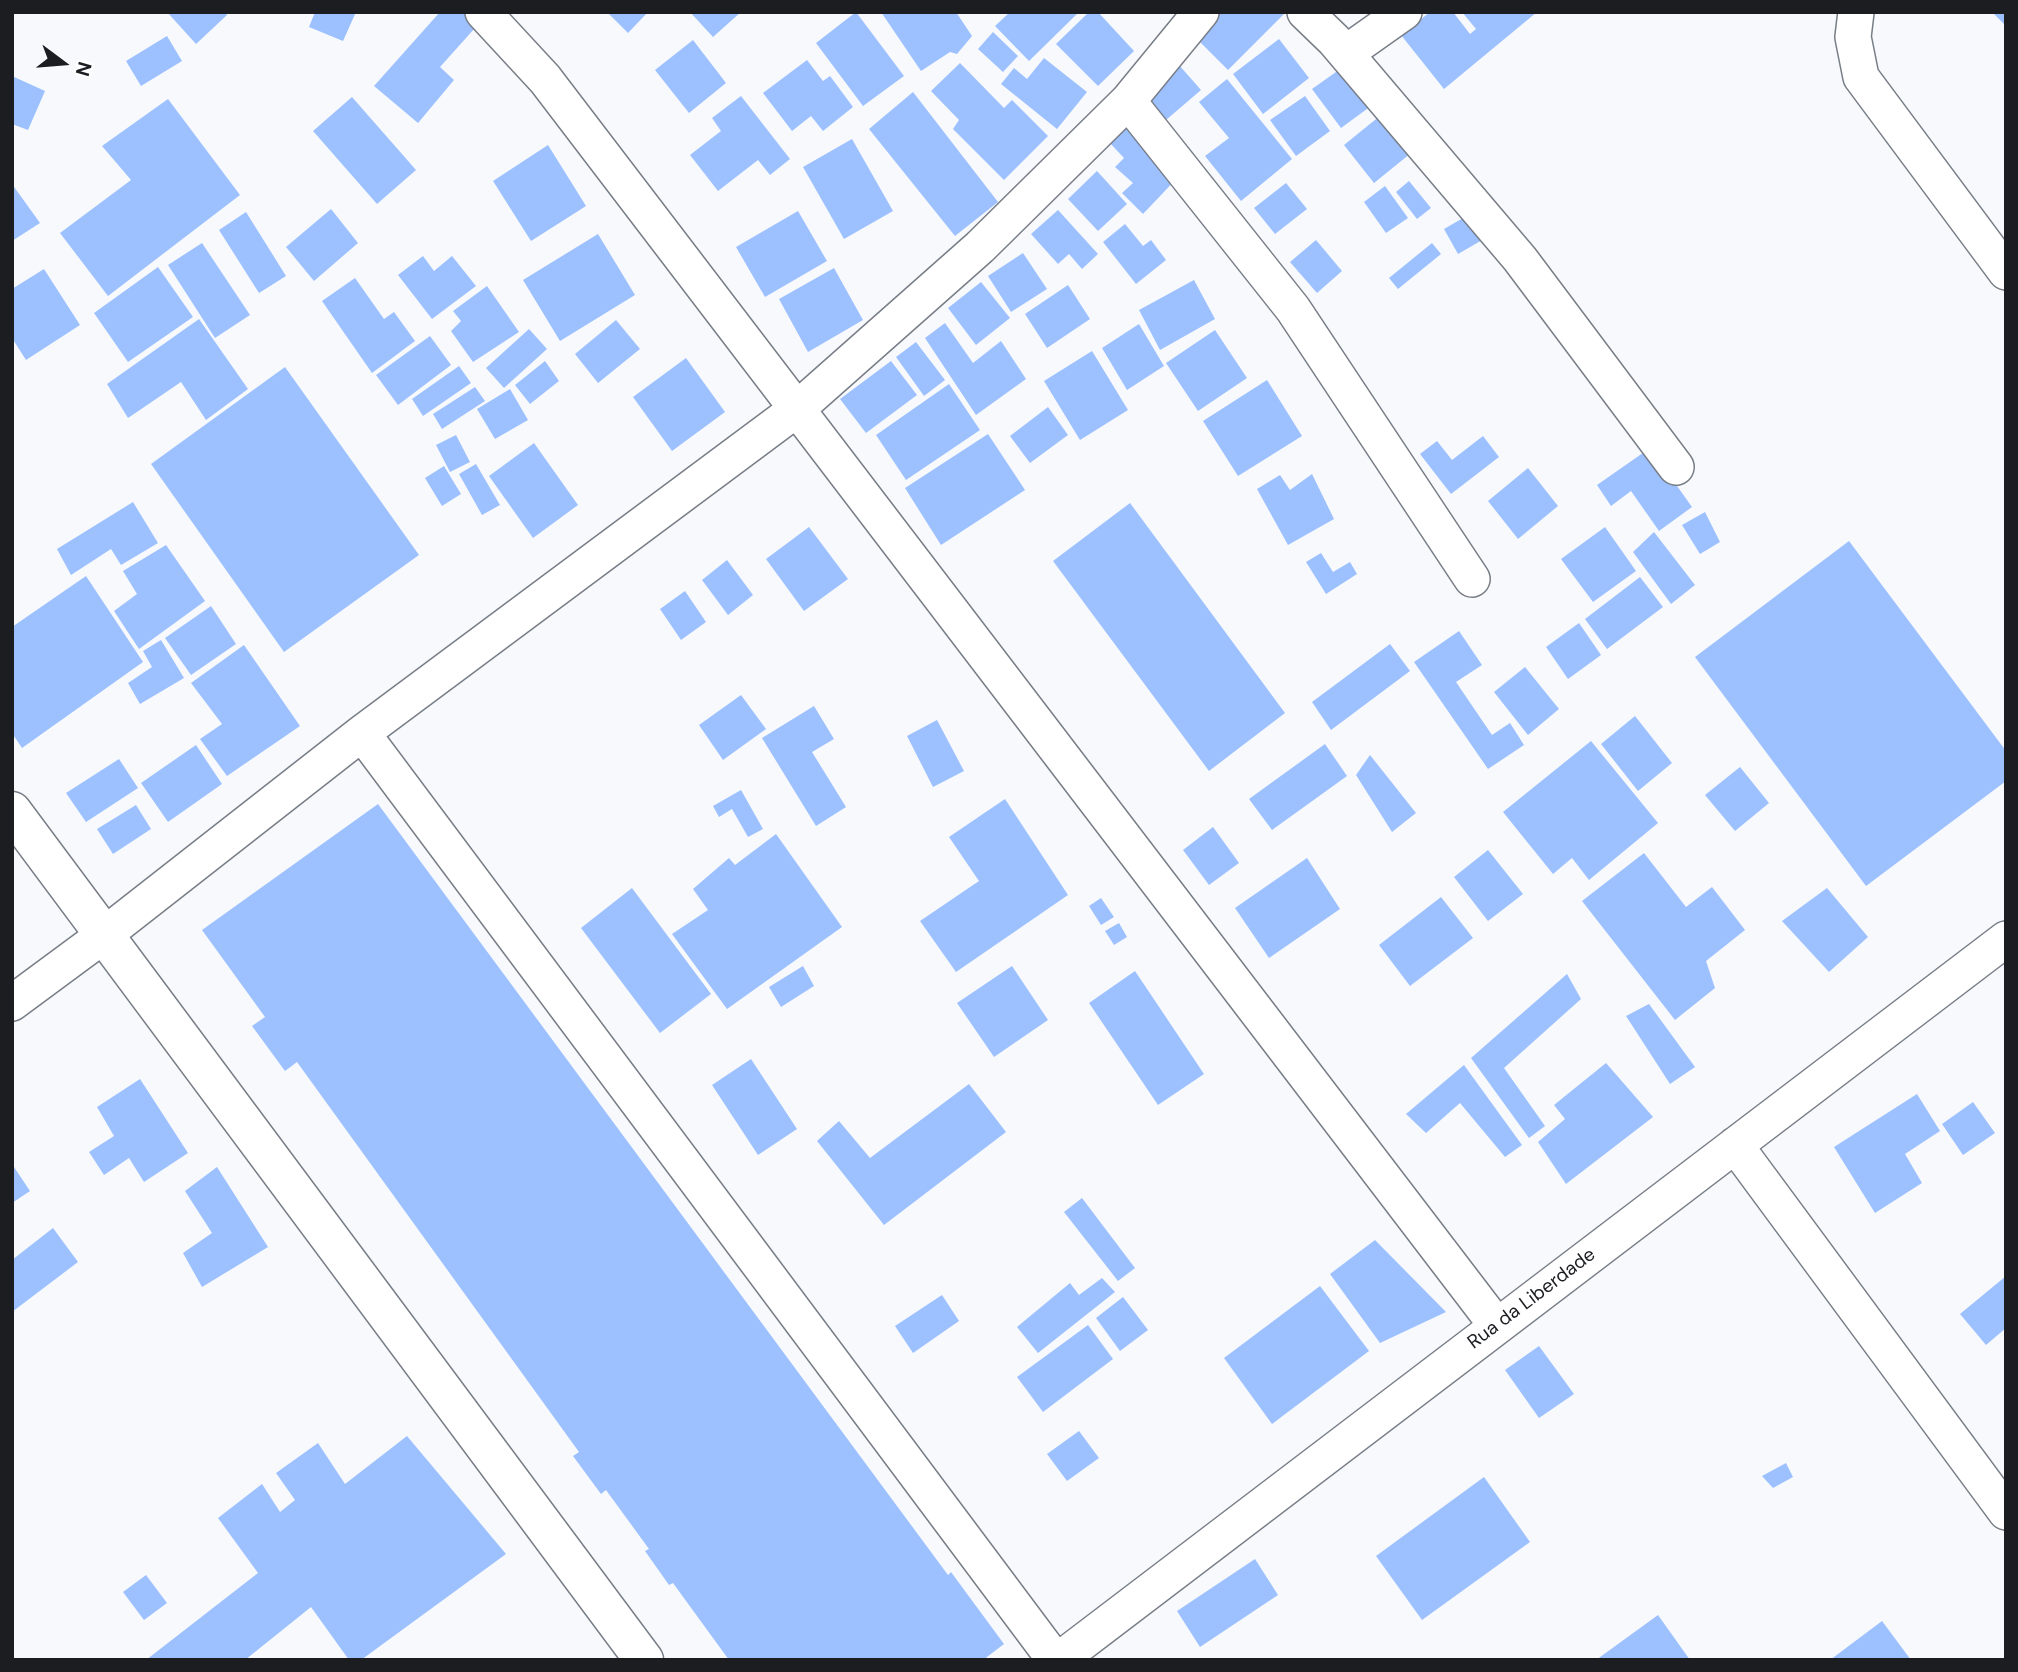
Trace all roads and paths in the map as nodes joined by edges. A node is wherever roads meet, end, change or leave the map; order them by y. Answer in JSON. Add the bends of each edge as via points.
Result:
{"nodes":[{"id":1,"x":483,"y":12,"type":"edge"},
{"id":2,"x":1201,"y":12,"type":"edge"},
{"id":3,"x":1304,"y":12,"type":"edge"},
{"id":4,"x":1404,"y":12,"type":"edge"},
{"id":5,"x":1856,"y":12,"type":"edge"},
{"id":6,"x":1346,"y":53,"type":"junction"},
{"id":7,"x":1128,"y":101,"type":"junction"},
{"id":8,"x":2006,"y":272,"type":"edge"},
{"id":9,"x":797,"y":409,"type":"junction"},
{"id":10,"x":1676,"y":467,"type":"dead end"},
{"id":11,"x":1472,"y":579,"type":"dead end"},
{"id":12,"x":362,"y":733,"type":"junction"},
{"id":13,"x":12,"y":811,"type":"edge"},
{"id":14,"x":104,"y":935,"type":"junction"},
{"id":15,"x":2006,"y":939,"type":"edge"},
{"id":16,"x":12,"y":1003,"type":"edge"},
{"id":17,"x":1735,"y":1145,"type":"junction"},
{"id":18,"x":1497,"y":1326,"type":"junction"},
{"id":19,"x":2006,"y":1511,"type":"edge"},
{"id":20,"x":644,"y":1660,"type":"edge"},
{"id":21,"x":1057,"y":1660,"type":"edge"}],
"edges":[{"from":1,"to":9,"type":"street","via":[[545,79]]},
{"from":2,"to":7,"type":"street"},
{"from":3,"to":6,"type":"street"},
{"from":4,"to":6,"type":"street"},
{"from":5,"to":8,"type":"street","via":[[1853,37],[1861,77]]},
{"from":6,"to":10,"type":"street","via":[[1520,259]]},
{"from":7,"to":9,"type":"street","via":[[980,247]]},
{"from":7,"to":11,"type":"street","via":[[1293,309]]},
{"from":9,"to":12,"type":"street"},
{"from":9,"to":18,"type":"street"},
{"from":12,"to":14,"type":"street"},
{"from":12,"to":21,"type":"street"},
{"from":13,"to":14,"type":"main road"},
{"from":14,"to":16,"type":"street"},
{"from":14,"to":20,"type":"main road"},
{"from":15,"to":17,"type":"street","name":"Rua da Liberdade"},
{"from":17,"to":18,"type":"street","name":"Rua da Liberdade"},
{"from":17,"to":19,"type":"street"},
{"from":18,"to":21,"type":"street","name":"Rua da Liberdade"}]}
